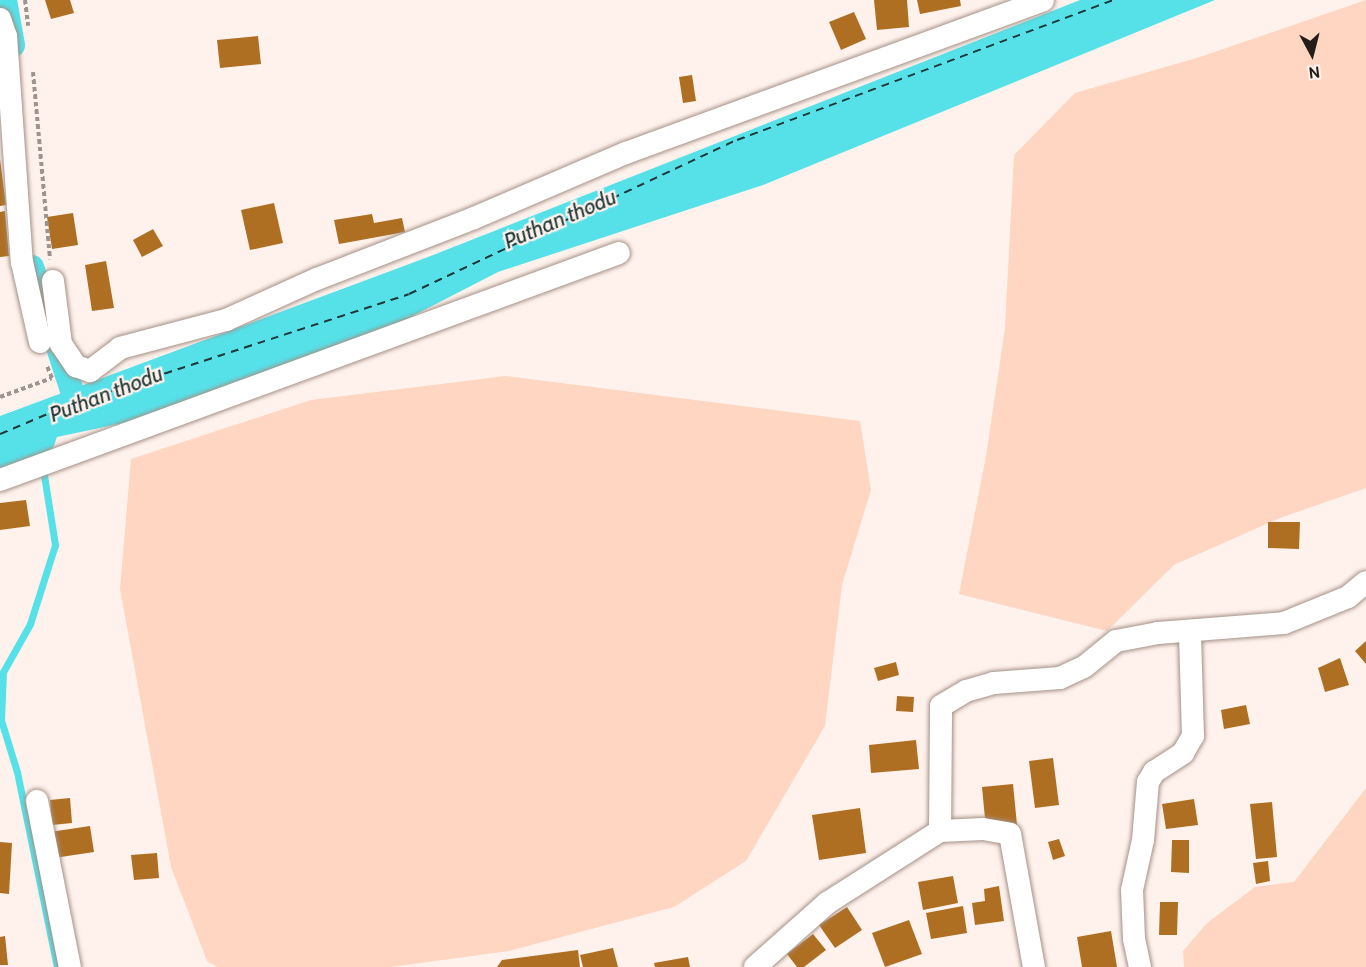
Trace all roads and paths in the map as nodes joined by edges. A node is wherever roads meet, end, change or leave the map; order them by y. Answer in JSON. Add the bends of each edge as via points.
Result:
{"nodes":[{"id":1,"x":25,"y":0,"type":"edge"},
{"id":2,"x":1043,"y":0,"type":"edge"},
{"id":3,"x":0,"y":20,"type":"edge"},
{"id":4,"x":29,"y":35,"type":"dead end"},
{"id":5,"x":33,"y":70,"type":"dead end"},
{"id":6,"x":619,"y":253,"type":"dead end"},
{"id":7,"x":53,"y":281,"type":"joint"},
{"id":8,"x":40,"y":342,"type":"joint"},
{"id":9,"x":0,"y":397,"type":"edge"},
{"id":10,"x":0,"y":480,"type":"edge"},
{"id":11,"x":1366,"y":582,"type":"edge"},
{"id":12,"x":1190,"y":632,"type":"junction"},
{"id":13,"x":37,"y":801,"type":"dead end"},
{"id":14,"x":940,"y":831,"type":"junction"},
{"id":15,"x":70,"y":967,"type":"edge"},
{"id":16,"x":754,"y":967,"type":"edge"},
{"id":17,"x":1034,"y":967,"type":"edge"},
{"id":18,"x":1140,"y":967,"type":"edge"}],
"edges":[{"from":1,"to":4,"type":"path"},
{"from":2,"to":7,"type":"street","via":[[626,153],[474,218],[327,274],[226,320],[120,348],[90,371],[76,366],[61,344]]},
{"from":3,"to":8,"type":"street","via":[[6,36],[22,262]]},
{"from":5,"to":7,"type":"path"},
{"from":6,"to":10,"type":"street"},
{"from":8,"to":9,"type":"path","via":[[52,378]]},
{"from":11,"to":12,"type":"street","via":[[1348,597],[1284,623]]},
{"from":12,"to":14,"type":"street","via":[[1116,641],[1084,667],[1060,678],[994,683],[966,691],[941,706]]},
{"from":12,"to":18,"type":"street","via":[[1192,736],[1182,753],[1154,772],[1148,782],[1143,840],[1132,890],[1134,939]]},
{"from":13,"to":15,"type":"street"},
{"from":14,"to":16,"type":"street","via":[[827,903]]},
{"from":14,"to":17,"type":"street","via":[[982,829],[1010,834]]}]}
